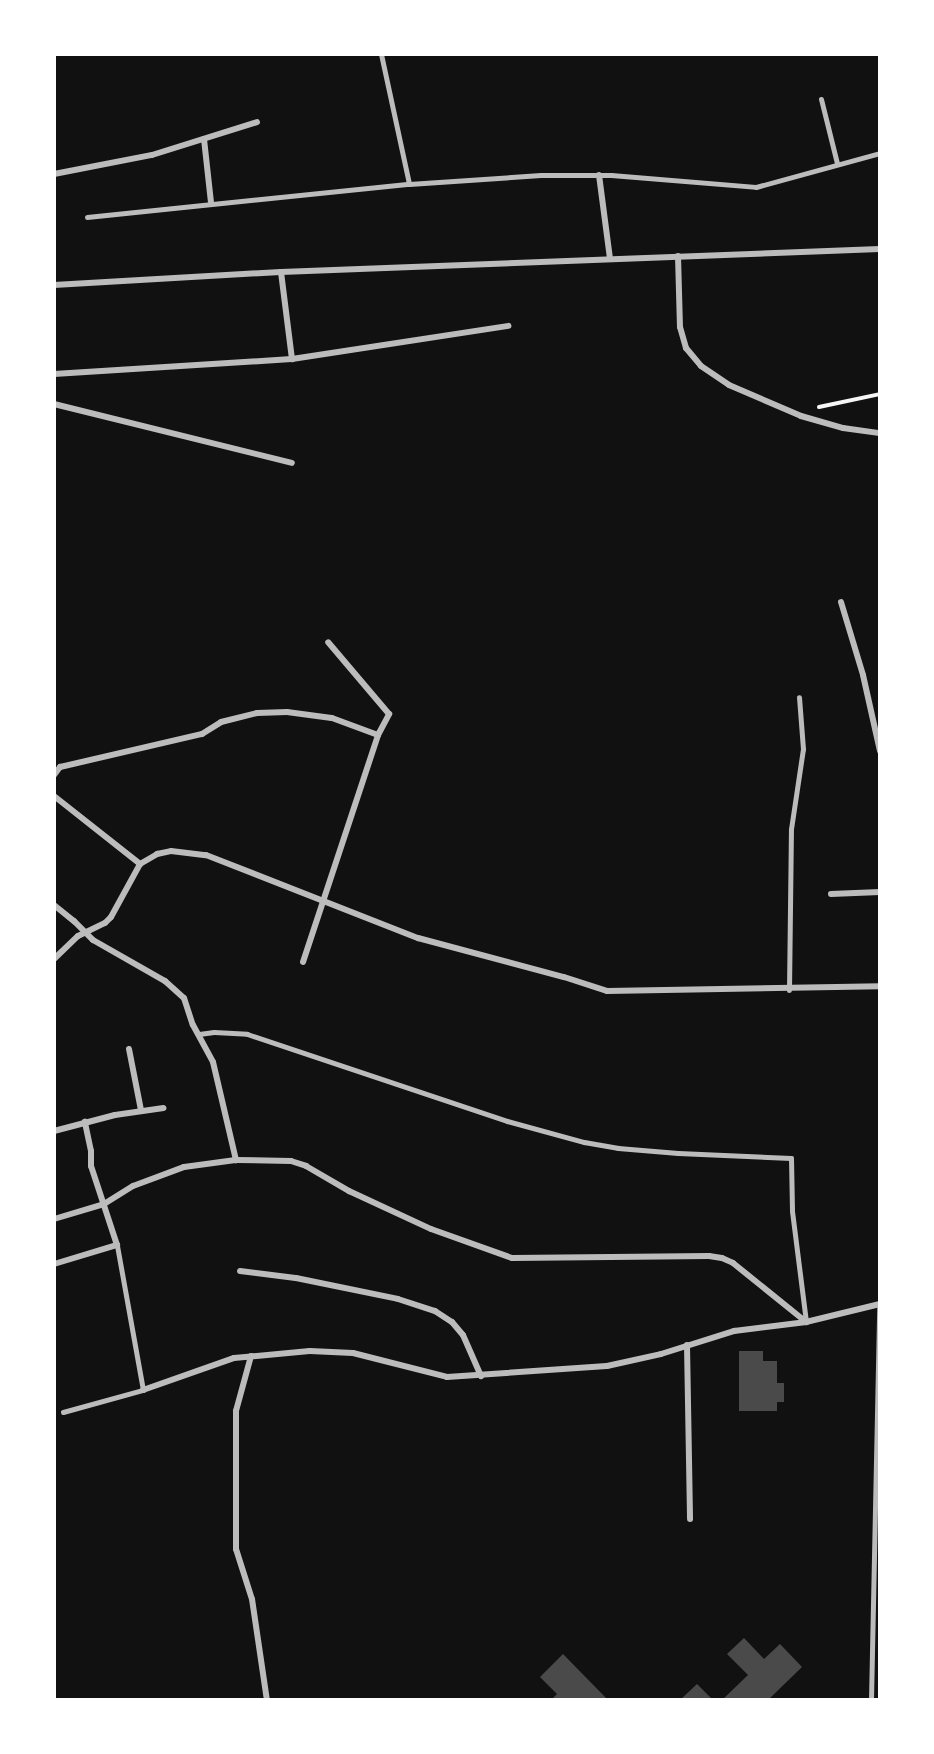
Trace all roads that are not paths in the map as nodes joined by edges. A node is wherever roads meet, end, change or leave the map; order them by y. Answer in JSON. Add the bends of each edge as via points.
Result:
{"nodes":[{"id":1,"x":381,"y":54,"type":"edge"},
{"id":2,"x":821,"y":99,"type":"dead end"},
{"id":3,"x":257,"y":122,"type":"dead end"},
{"id":4,"x":204,"y":139,"type":"junction"},
{"id":5,"x":880,"y":153,"type":"edge"},
{"id":6,"x":837,"y":163,"type":"junction"},
{"id":7,"x":54,"y":174,"type":"edge"},
{"id":8,"x":599,"y":175,"type":"junction"},
{"id":9,"x":409,"y":184,"type":"junction"},
{"id":10,"x":211,"y":202,"type":"junction"},
{"id":11,"x":87,"y":217,"type":"dead end"},
{"id":12,"x":880,"y":249,"type":"edge"},
{"id":13,"x":678,"y":256,"type":"junction"},
{"id":14,"x":610,"y":258,"type":"junction"},
{"id":15,"x":281,"y":272,"type":"junction"},
{"id":16,"x":54,"y":285,"type":"edge"},
{"id":17,"x":508,"y":326,"type":"dead end"},
{"id":18,"x":292,"y":359,"type":"junction"},
{"id":19,"x":54,"y":374,"type":"edge"},
{"id":20,"x":54,"y":405,"type":"edge"},
{"id":21,"x":880,"y":433,"type":"edge"},
{"id":22,"x":292,"y":463,"type":"dead end"},
{"id":23,"x":841,"y":602,"type":"dead end"},
{"id":24,"x":328,"y":642,"type":"dead end"},
{"id":25,"x":799,"y":697,"type":"dead end"},
{"id":26,"x":378,"y":735,"type":"junction"},
{"id":27,"x":880,"y":751,"type":"edge"},
{"id":28,"x":54,"y":775,"type":"edge"},
{"id":29,"x":54,"y":796,"type":"edge"},
{"id":30,"x":140,"y":864,"type":"junction"},
{"id":31,"x":880,"y":892,"type":"edge"},
{"id":32,"x":831,"y":894,"type":"dead end"},
{"id":33,"x":324,"y":901,"type":"junction"},
{"id":34,"x":54,"y":905,"type":"edge"},
{"id":35,"x":85,"y":932,"type":"junction"},
{"id":36,"x":54,"y":959,"type":"edge"},
{"id":37,"x":303,"y":962,"type":"dead end"},
{"id":38,"x":880,"y":986,"type":"edge"},
{"id":39,"x":789,"y":990,"type":"junction"},
{"id":40,"x":200,"y":1034,"type":"junction"},
{"id":41,"x":129,"y":1049,"type":"dead end"},
{"id":42,"x":163,"y":1108,"type":"dead end"},
{"id":43,"x":141,"y":1110,"type":"junction"},
{"id":44,"x":85,"y":1122,"type":"junction"},
{"id":45,"x":54,"y":1131,"type":"edge"},
{"id":46,"x":236,"y":1160,"type":"junction"},
{"id":47,"x":104,"y":1204,"type":"junction"},
{"id":48,"x":54,"y":1219,"type":"edge"},
{"id":49,"x":117,"y":1245,"type":"junction"},
{"id":50,"x":54,"y":1264,"type":"edge"},
{"id":51,"x":240,"y":1271,"type":"dead end"},
{"id":52,"x":879,"y":1304,"type":"edge"},
{"id":53,"x":806,"y":1322,"type":"junction"},
{"id":54,"x":687,"y":1345,"type":"junction"},
{"id":55,"x":251,"y":1356,"type":"junction"},
{"id":56,"x":482,"y":1376,"type":"junction"},
{"id":57,"x":143,"y":1390,"type":"junction"},
{"id":58,"x":879,"y":1391,"type":"edge"},
{"id":59,"x":63,"y":1412,"type":"dead end"},
{"id":60,"x":878,"y":1487,"type":"edge"},
{"id":61,"x":690,"y":1519,"type":"dead end"},
{"id":62,"x":877,"y":1569,"type":"edge"},
{"id":63,"x":871,"y":1668,"type":"junction"},
{"id":64,"x":880,"y":1669,"type":"edge"},
{"id":65,"x":267,"y":1700,"type":"edge"},
{"id":66,"x":871,"y":1700,"type":"edge"}],
"edges":[{"from":1,"to":9,"type":"street"},
{"from":2,"to":6,"type":"street"},
{"from":3,"to":4,"type":"street"},
{"from":4,"to":7,"type":"street","via":[[152,155]]},
{"from":4,"to":10,"type":"street"},
{"from":5,"to":6,"type":"street"},
{"from":6,"to":8,"type":"street","via":[[756,187]]},
{"from":8,"to":9,"type":"street"},
{"from":8,"to":14,"type":"street"},
{"from":9,"to":10,"type":"street"},
{"from":10,"to":11,"type":"street"},
{"from":12,"to":13,"type":"street"},
{"from":13,"to":14,"type":"street"},
{"from":13,"to":21,"type":"street","via":[[680,327],[686,348],[701,366],[729,385],[801,416]]},
{"from":14,"to":15,"type":"street"},
{"from":15,"to":16,"type":"street"},
{"from":15,"to":18,"type":"street"},
{"from":17,"to":18,"type":"street"},
{"from":18,"to":19,"type":"street"},
{"from":20,"to":22,"type":"street"},
{"from":23,"to":27,"type":"street"},
{"from":24,"to":26,"type":"street","via":[[389,714]]},
{"from":25,"to":39,"type":"street","via":[[803,748],[791,829]]},
{"from":26,"to":28,"type":"street","via":[[332,718],[257,713],[221,722],[202,734],[60,767]]},
{"from":26,"to":33,"type":"street"},
{"from":29,"to":30,"type":"street"},
{"from":30,"to":33,"type":"street","via":[[171,851],[206,855]]},
{"from":30,"to":35,"type":"street","via":[[111,917]]},
{"from":31,"to":32,"type":"street"},
{"from":33,"to":37,"type":"street"},
{"from":33,"to":39,"type":"street","via":[[418,938],[607,991]]},
{"from":34,"to":35,"type":"street"},
{"from":35,"to":36,"type":"street"},
{"from":35,"to":40,"type":"street","via":[[176,988]]},
{"from":38,"to":39,"type":"street"},
{"from":40,"to":46,"type":"street","via":[[213,1062]]},
{"from":40,"to":53,"type":"street","via":[[247,1034],[507,1121],[584,1142],[678,1153],[791,1158],[792,1211]]},
{"from":41,"to":43,"type":"street"},
{"from":42,"to":43,"type":"street"},
{"from":43,"to":44,"type":"street"},
{"from":44,"to":45,"type":"street"},
{"from":44,"to":47,"type":"street","via":[[91,1166]]},
{"from":46,"to":47,"type":"street","via":[[164,1173]]},
{"from":46,"to":53,"type":"street","via":[[262,1159],[306,1166],[431,1229],[512,1258],[722,1258]]},
{"from":47,"to":48,"type":"street"},
{"from":47,"to":49,"type":"street"},
{"from":49,"to":50,"type":"street"},
{"from":49,"to":57,"type":"street"},
{"from":51,"to":56,"type":"street","via":[[296,1278],[428,1308],[452,1322],[463,1335]]},
{"from":52,"to":53,"type":"street"},
{"from":52,"to":58,"type":"street"},
{"from":53,"to":54,"type":"street","via":[[734,1331]]},
{"from":54,"to":56,"type":"street","via":[[607,1366]]},
{"from":54,"to":61,"type":"street"},
{"from":55,"to":56,"type":"street","via":[[339,1351],[447,1377]]},
{"from":55,"to":57,"type":"street","via":[[220,1362]]},
{"from":55,"to":65,"type":"street","via":[[236,1411],[236,1549],[252,1599]]},
{"from":57,"to":59,"type":"street"},
{"from":58,"to":60,"type":"street"},
{"from":60,"to":62,"type":"street"},
{"from":62,"to":63,"type":"street"},
{"from":63,"to":64,"type":"street"},
{"from":63,"to":66,"type":"street"}]}
